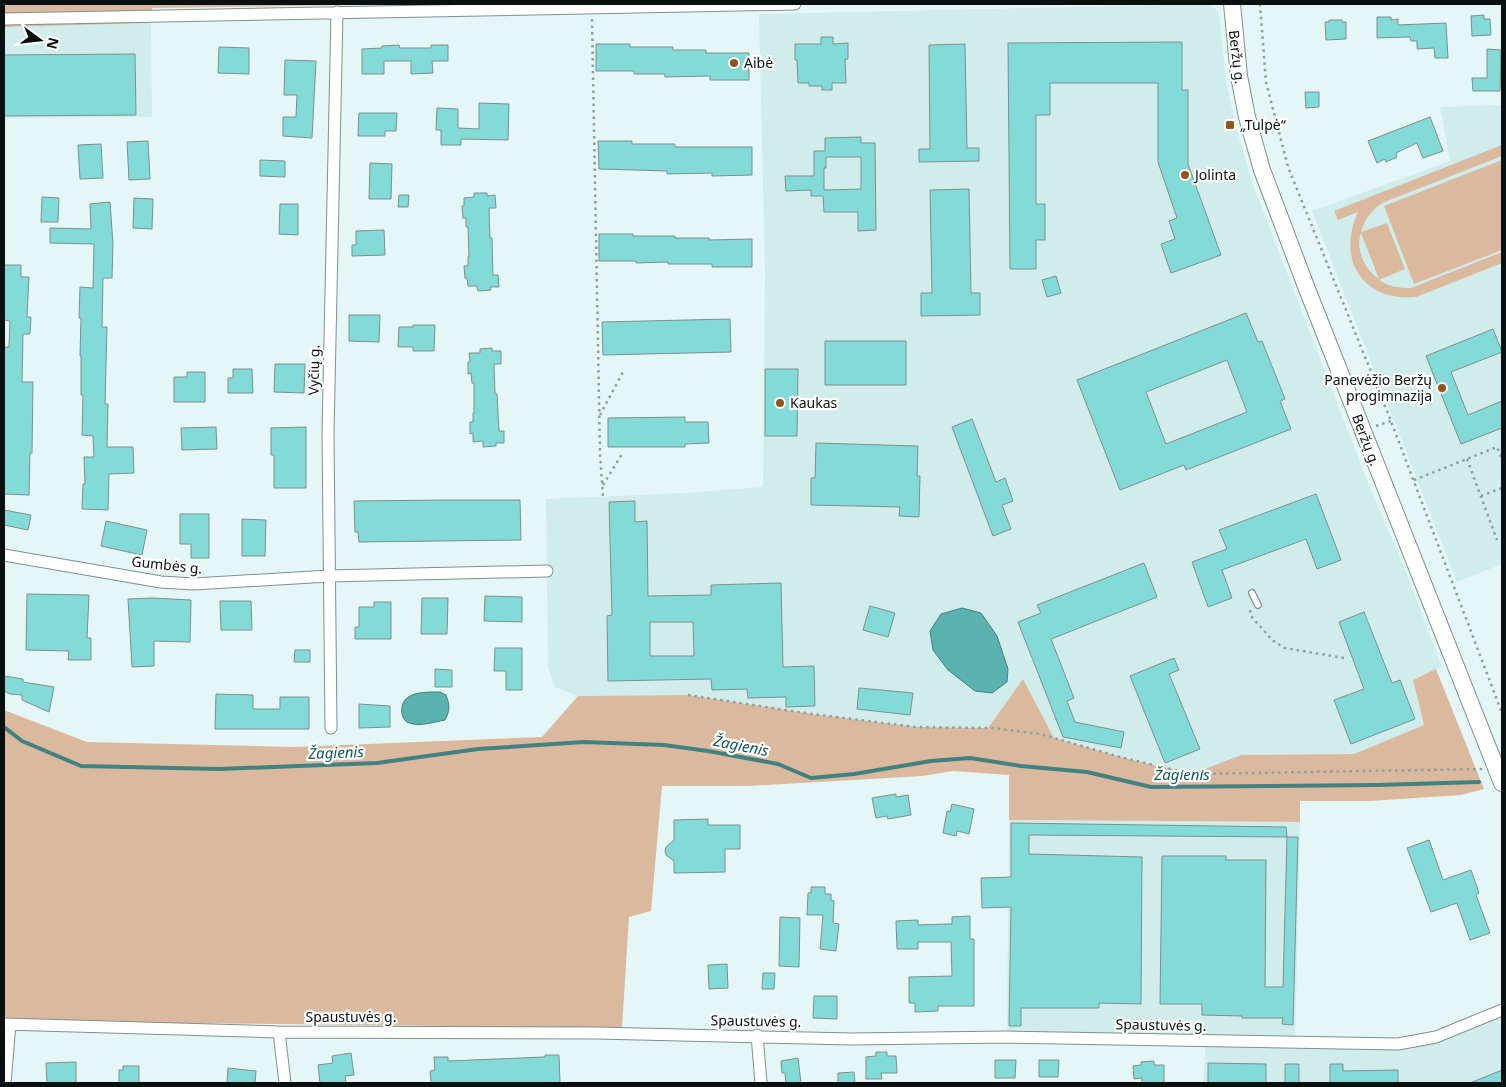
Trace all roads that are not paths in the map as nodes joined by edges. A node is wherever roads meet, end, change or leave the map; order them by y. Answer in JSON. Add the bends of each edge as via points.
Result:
{"nodes":[{"id":1,"x":794,"y":4,"type":"edge"},
{"id":2,"x":1232,"y":4,"type":"edge"},
{"id":3,"x":364,"y":8,"type":"edge"},
{"id":4,"x":336,"y":12,"type":"junction"},
{"id":5,"x":4,"y":19,"type":"edge"},
{"id":6,"x":4,"y":555,"type":"edge"},
{"id":7,"x":547,"y":571,"type":"dead end"},
{"id":8,"x":329,"y":576,"type":"junction"},
{"id":9,"x":1252,"y":593,"type":"dead end"},
{"id":10,"x":1258,"y":605,"type":"dead end"},
{"id":11,"x":331,"y":728,"type":"dead end"},
{"id":12,"x":1500,"y":776,"type":"edge"},
{"id":13,"x":1502,"y":1010,"type":"edge"},
{"id":14,"x":7,"y":1024,"type":"edge"},
{"id":15,"x":280,"y":1032,"type":"junction"},
{"id":16,"x":757,"y":1035,"type":"junction"},
{"id":17,"x":4,"y":1083,"type":"edge"},
{"id":18,"x":285,"y":1083,"type":"edge"},
{"id":19,"x":761,"y":1083,"type":"edge"}],
"edges":[{"from":1,"to":3,"type":"street"},
{"from":2,"to":12,"type":"main road","name":"Beržų g.","via":[[1239,76],[1262,170]]},
{"from":3,"to":4,"type":"street"},
{"from":4,"to":5,"type":"street"},
{"from":4,"to":8,"type":"street","name":"Vyčių g.","via":[[328,433]]},
{"from":6,"to":8,"type":"street","name":"Gumbės g.","via":[[161,582],[194,584]]},
{"from":7,"to":8,"type":"street","name":"Gumbės g."},
{"from":8,"to":11,"type":"street","name":"Vyčių g."},
{"from":9,"to":10,"type":"lane"},
{"from":13,"to":16,"type":"street","name":"Spaustuvės g.","via":[[1436,1037],[1398,1044]]},
{"from":14,"to":15,"type":"street","name":"Spaustuvės g."},
{"from":14,"to":17,"type":"street"},
{"from":15,"to":16,"type":"street","name":"Spaustuvės g."},
{"from":15,"to":18,"type":"street"},
{"from":16,"to":19,"type":"street"}]}
